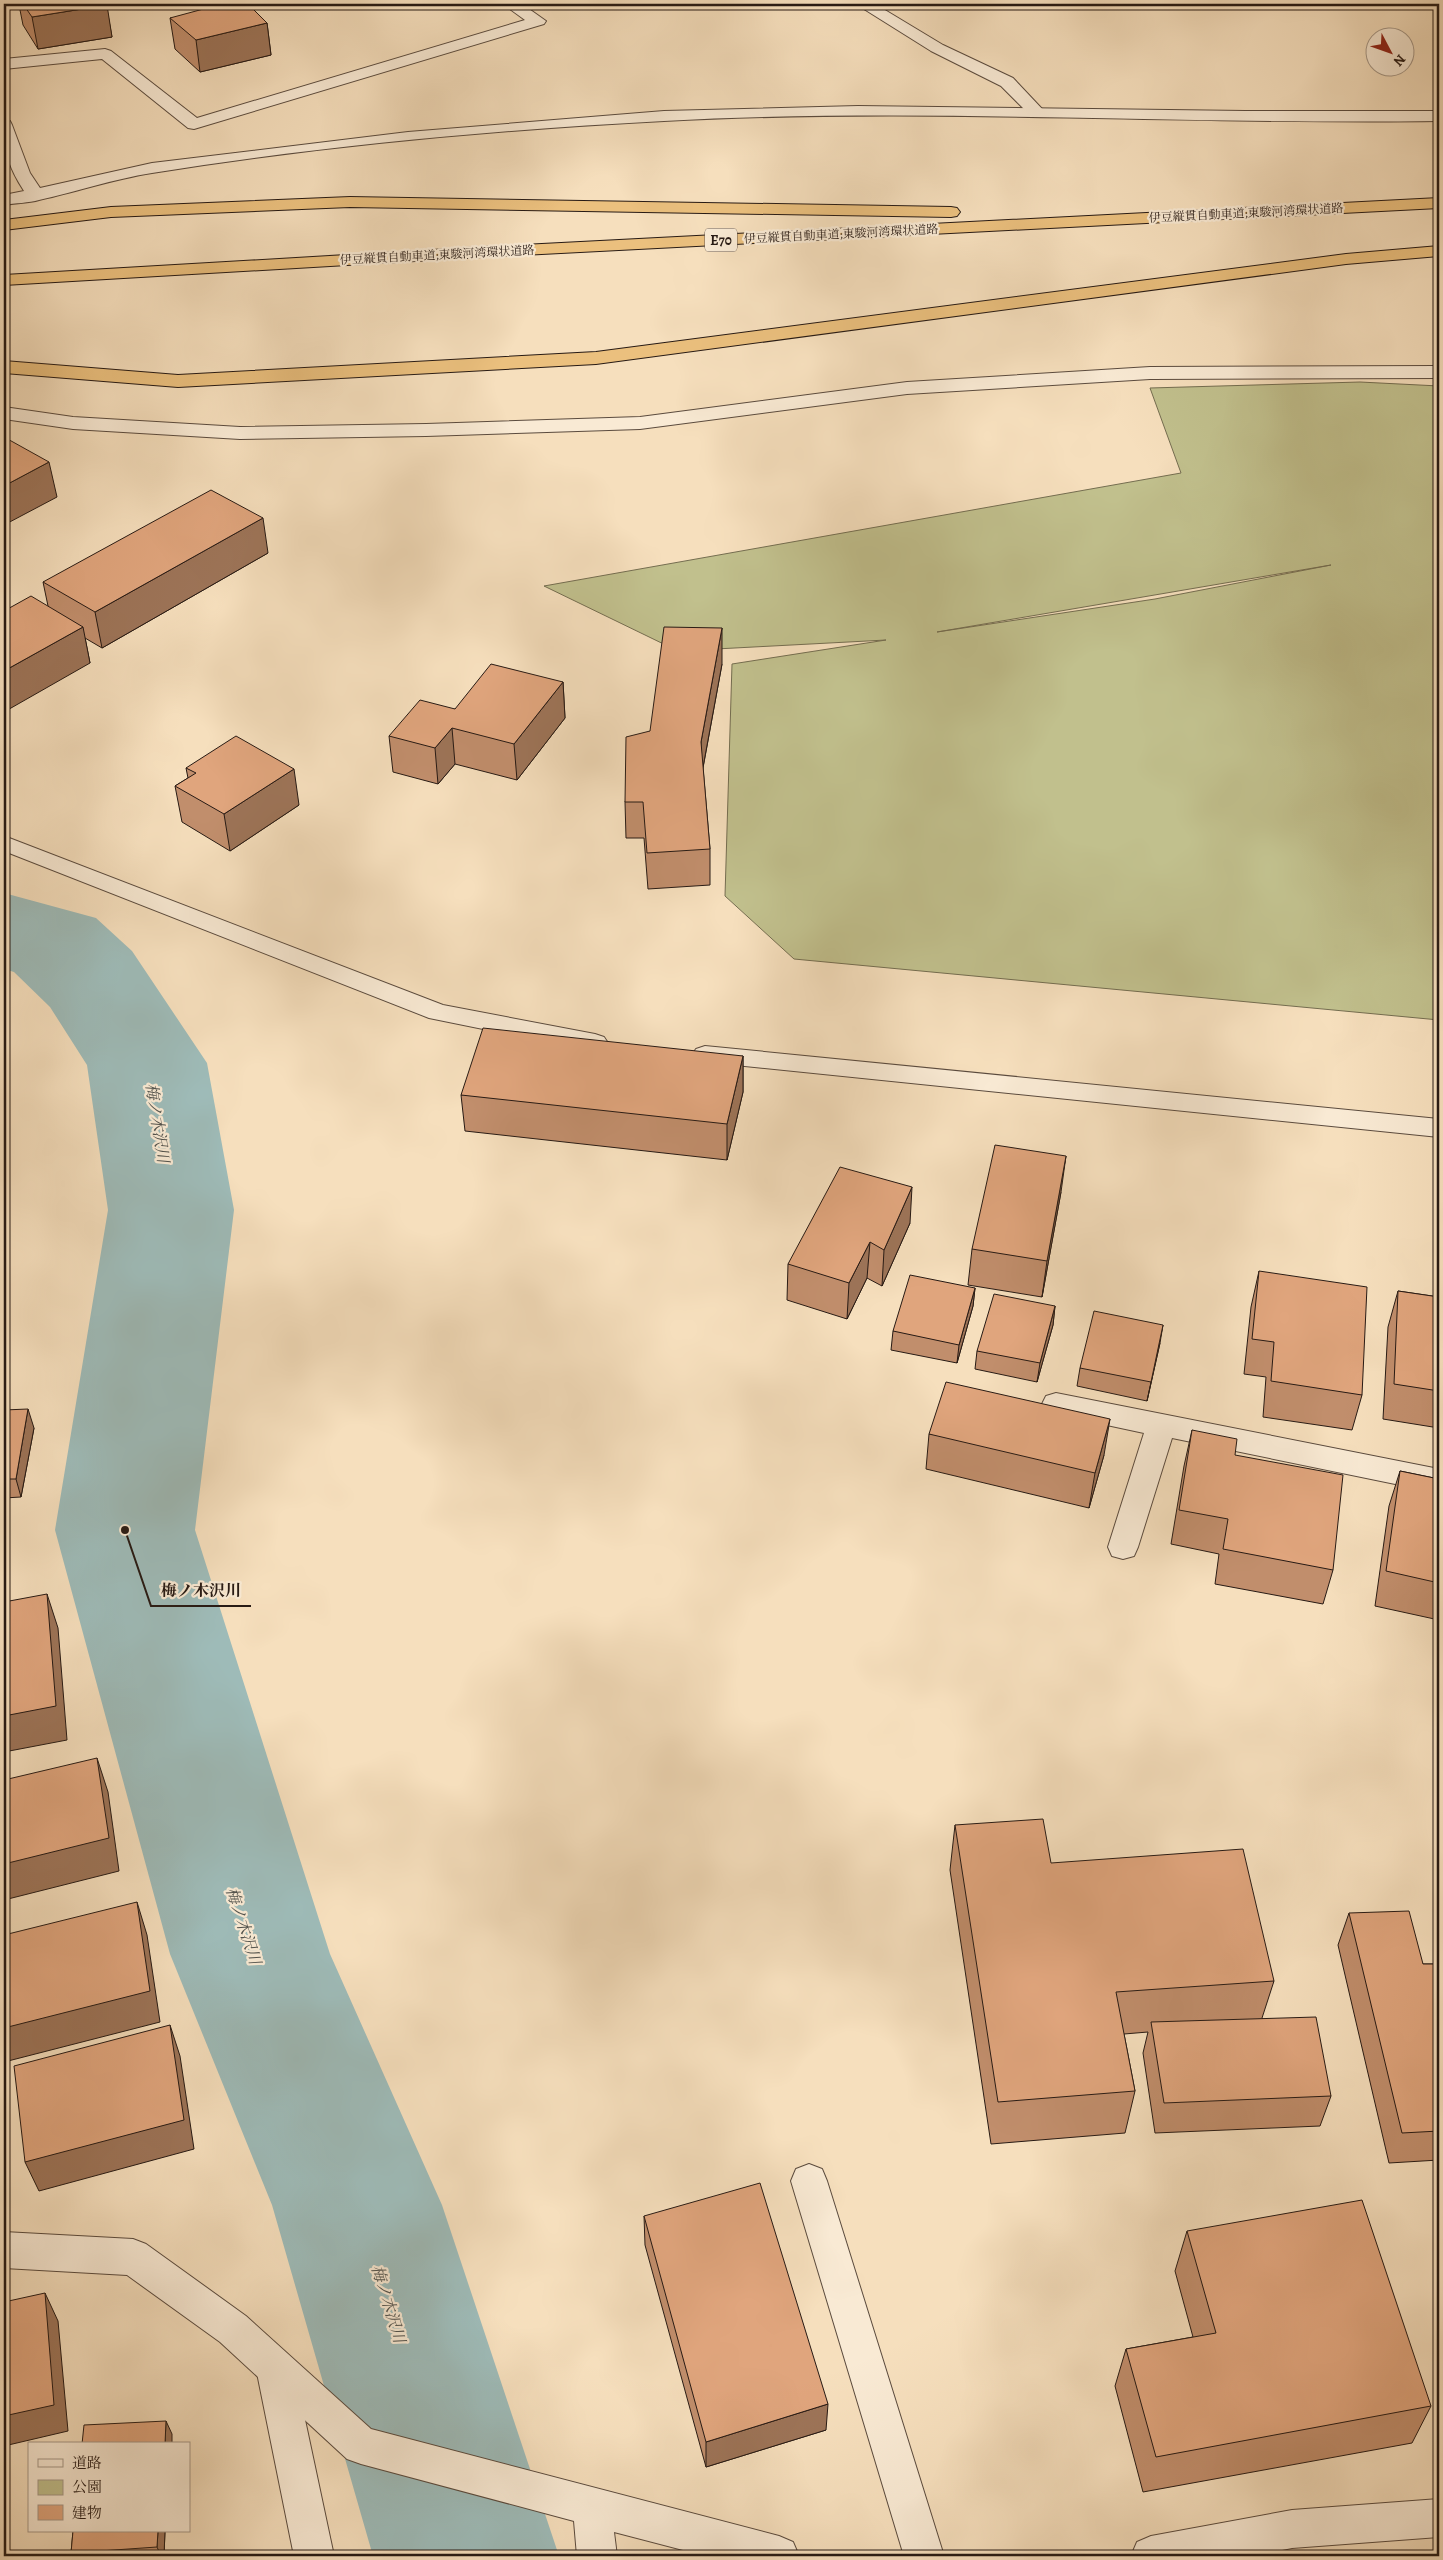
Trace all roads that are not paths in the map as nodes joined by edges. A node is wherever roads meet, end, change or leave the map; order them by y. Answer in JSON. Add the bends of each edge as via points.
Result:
{"nodes":[{"id":1,"x":511,"y":4,"type":"edge"},
{"id":2,"x":864,"y":4,"type":"edge"},
{"id":3,"x":4,"y":64,"type":"edge"},
{"id":4,"x":1037,"y":112,"type":"junction"},
{"id":5,"x":1439,"y":116,"type":"edge"},
{"id":6,"x":4,"y":125,"type":"edge"},
{"id":7,"x":36,"y":196,"type":"junction"},
{"id":8,"x":4,"y":200,"type":"edge"},
{"id":9,"x":1439,"y":203,"type":"edge"},
{"id":10,"x":1208,"y":216,"type":"junction"},
{"id":11,"x":1439,"y":220,"type":"edge"},
{"id":12,"x":4,"y":225,"type":"edge"},
{"id":13,"x":1439,"y":251,"type":"edge"},
{"id":14,"x":4,"y":280,"type":"edge"},
{"id":15,"x":4,"y":294,"type":"edge"},
{"id":16,"x":4,"y":367,"type":"edge"},
{"id":17,"x":1439,"y":372,"type":"edge"},
{"id":18,"x":4,"y":413,"type":"edge"},
{"id":19,"x":4,"y":844,"type":"edge"},
{"id":20,"x":614,"y":1046,"type":"edge"},
{"id":21,"x":684,"y":1053,"type":"edge"},
{"id":22,"x":1439,"y":1128,"type":"edge"},
{"id":23,"x":1056,"y":1404,"type":"dead end"},
{"id":24,"x":1161,"y":1426,"type":"junction"},
{"id":25,"x":1439,"y":1481,"type":"edge"},
{"id":26,"x":1122,"y":1547,"type":"dead end"},
{"id":27,"x":809,"y":2181,"type":"dead end"},
{"id":28,"x":4,"y":2250,"type":"edge"},
{"id":29,"x":274,"y":2368,"type":"junction"},
{"id":30,"x":592,"y":2508,"type":"junction"},
{"id":31,"x":1439,"y":2518,"type":"edge"},
{"id":32,"x":314,"y":2556,"type":"edge"},
{"id":33,"x":597,"y":2556,"type":"edge"},
{"id":34,"x":779,"y":2556,"type":"edge"},
{"id":35,"x":924,"y":2556,"type":"edge"},
{"id":36,"x":1151,"y":2556,"type":"edge"}],
"edges":[{"from":1,"to":3,"type":"street","via":[[538,20],[194,124],[105,54]]},
{"from":2,"to":4,"type":"street","via":[[937,48],[1007,82]]},
{"from":4,"to":5,"type":"street","via":[[1329,118]]},
{"from":4,"to":7,"type":"street","via":[[859,109],[666,116],[449,132],[147,169]]},
{"from":6,"to":7,"type":"street","via":[[21,173]]},
{"from":7,"to":8,"type":"street"},
{"from":9,"to":10,"type":"highway","name":"伊豆縦貫自動車道;東駿河湾環状道路","number":"E70"},
{"from":10,"to":12,"type":"highway","via":[[350,202],[111,212]]},
{"from":10,"to":14,"type":"highway","name":"伊豆縦貫自動車道;東駿河湾環状道路","number":"E70","via":[[473,252]]},
{"from":11,"to":15,"type":"highway","name":"伊豆縦貫自動車道;東駿河湾環状道路","number":"E70","via":[[486,265]]},
{"from":13,"to":16,"type":"highway","via":[[1346,259],[596,358],[178,381]]},
{"from":17,"to":18,"type":"street","via":[[1150,373],[907,388],[640,423],[436,430],[240,433],[73,423]]},
{"from":19,"to":20,"type":"street","via":[[438,1012]]},
{"from":21,"to":22,"type":"street"},
{"from":23,"to":24,"type":"street"},
{"from":24,"to":25,"type":"street"},
{"from":24,"to":26,"type":"street"},
{"from":27,"to":35,"type":"street"},
{"from":28,"to":29,"type":"street","via":[[133,2257],[233,2329]]},
{"from":29,"to":30,"type":"street","via":[[361,2445]]},
{"from":29,"to":32,"type":"street"},
{"from":30,"to":33,"type":"street"},
{"from":30,"to":34,"type":"street"},
{"from":31,"to":36,"type":"street","via":[[1292,2529]]}]}
